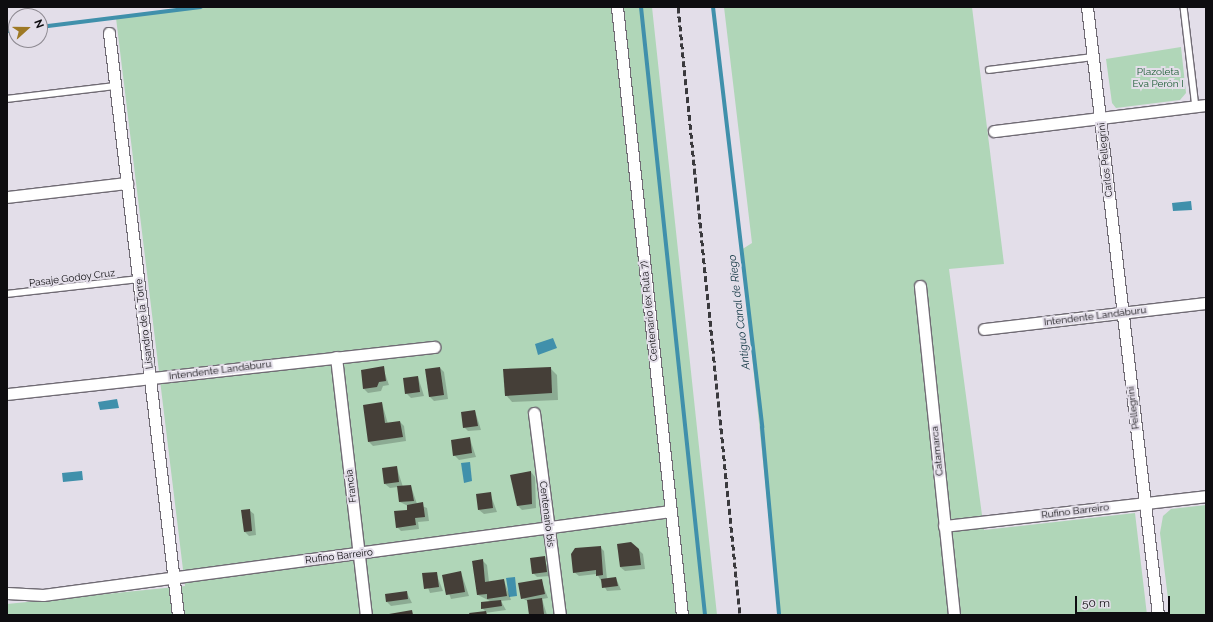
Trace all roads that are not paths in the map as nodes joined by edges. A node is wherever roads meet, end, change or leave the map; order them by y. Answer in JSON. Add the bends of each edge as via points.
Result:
{"nodes":[{"id":1,"x":617,"y":7,"type":"edge"},
{"id":2,"x":1087,"y":7,"type":"edge"},
{"id":3,"x":1184,"y":7,"type":"edge"},
{"id":4,"x":109,"y":33,"type":"dead end"},
{"id":5,"x":1094,"y":57,"type":"junction"},
{"id":6,"x":989,"y":70,"type":"dead end"},
{"id":7,"x":116,"y":86,"type":"junction"},
{"id":8,"x":7,"y":99,"type":"edge"},
{"id":9,"x":1201,"y":106,"type":"edge"},
{"id":10,"x":1101,"y":117,"type":"junction"},
{"id":11,"x":994,"y":131,"type":"dead end"},
{"id":12,"x":127,"y":183,"type":"junction"},
{"id":13,"x":7,"y":197,"type":"edge"},
{"id":14,"x":138,"y":279,"type":"junction"},
{"id":15,"x":920,"y":286,"type":"dead end"},
{"id":16,"x":7,"y":294,"type":"edge"},
{"id":17,"x":1206,"y":303,"type":"edge"},
{"id":18,"x":1122,"y":313,"type":"junction"},
{"id":19,"x":984,"y":329,"type":"dead end"},
{"id":20,"x":434,"y":346,"type":"dead end"},
{"id":21,"x":336,"y":357,"type":"junction"},
{"id":22,"x":150,"y":378,"type":"junction"},
{"id":23,"x":7,"y":394,"type":"edge"},
{"id":24,"x":534,"y":413,"type":"dead end"},
{"id":25,"x":1206,"y":496,"type":"edge"},
{"id":26,"x":1144,"y":503,"type":"junction"},
{"id":27,"x":670,"y":511,"type":"junction"},
{"id":28,"x":944,"y":526,"type":"junction"},
{"id":29,"x":550,"y":528,"type":"junction"},
{"id":30,"x":360,"y":554,"type":"junction"},
{"id":31,"x":174,"y":577,"type":"junction"},
{"id":32,"x":7,"y":593,"type":"edge"},
{"id":33,"x":178,"y":615,"type":"edge"},
{"id":34,"x":366,"y":615,"type":"edge"},
{"id":35,"x":560,"y":615,"type":"edge"},
{"id":36,"x":682,"y":615,"type":"edge"},
{"id":37,"x":954,"y":615,"type":"edge"},
{"id":38,"x":1158,"y":615,"type":"edge"}],
"edges":[{"from":1,"to":27,"type":"street","name":"Centenario (ex Ruta 7)"},
{"from":2,"to":5,"type":"street","name":"Carlos Pellegrini"},
{"from":3,"to":9,"type":"lane"},
{"from":4,"to":7,"type":"street","name":"Lisandro de la Torre"},
{"from":5,"to":6,"type":"lane"},
{"from":5,"to":10,"type":"street","name":"Carlos Pellegrini"},
{"from":7,"to":8,"type":"lane"},
{"from":7,"to":12,"type":"street","name":"Lisandro de la Torre"},
{"from":9,"to":10,"type":"street"},
{"from":10,"to":11,"type":"street"},
{"from":10,"to":18,"type":"street","name":"Carlos Pellegrini"},
{"from":12,"to":13,"type":"street"},
{"from":12,"to":14,"type":"street","name":"Lisandro de la Torre"},
{"from":14,"to":16,"type":"lane","name":"Pasaje Godoy Cruz"},
{"from":14,"to":22,"type":"street","name":"Lisandro de la Torre"},
{"from":15,"to":28,"type":"street","name":"Catamarca"},
{"from":17,"to":18,"type":"street","name":"Intendente Landáburu"},
{"from":18,"to":19,"type":"street","name":"Intendente Landáburu"},
{"from":18,"to":26,"type":"street","name":"Pellegrini"},
{"from":20,"to":21,"type":"street","name":"Intendente Landáburu"},
{"from":21,"to":22,"type":"street","name":"Intendente Landáburu"},
{"from":21,"to":30,"type":"street","name":"Francia"},
{"from":22,"to":23,"type":"street","name":"Intendente Landáburu"},
{"from":22,"to":31,"type":"street","name":"Lisandro de la Torre"},
{"from":24,"to":29,"type":"street","name":"Centenario bis"},
{"from":25,"to":26,"type":"street","name":"Rufino Barreiro"},
{"from":26,"to":28,"type":"street","name":"Rufino Barreiro"},
{"from":26,"to":38,"type":"street"},
{"from":27,"to":29,"type":"street","name":"Rufino Barreiro"},
{"from":27,"to":36,"type":"street","name":"Centenario (ex Ruta 7)"},
{"from":28,"to":37,"type":"street","name":"Catamarca"},
{"from":29,"to":30,"type":"street","name":"Rufino Barreiro"},
{"from":29,"to":35,"type":"street","name":"Centenario bis"},
{"from":30,"to":31,"type":"street","name":"Rufino Barreiro"},
{"from":30,"to":34,"type":"street","name":"Francia"},
{"from":31,"to":32,"type":"street","name":"Rufino Barreiro","via":[[43,595]]},
{"from":31,"to":33,"type":"street","name":"Lisandro de la Torre"}]}
